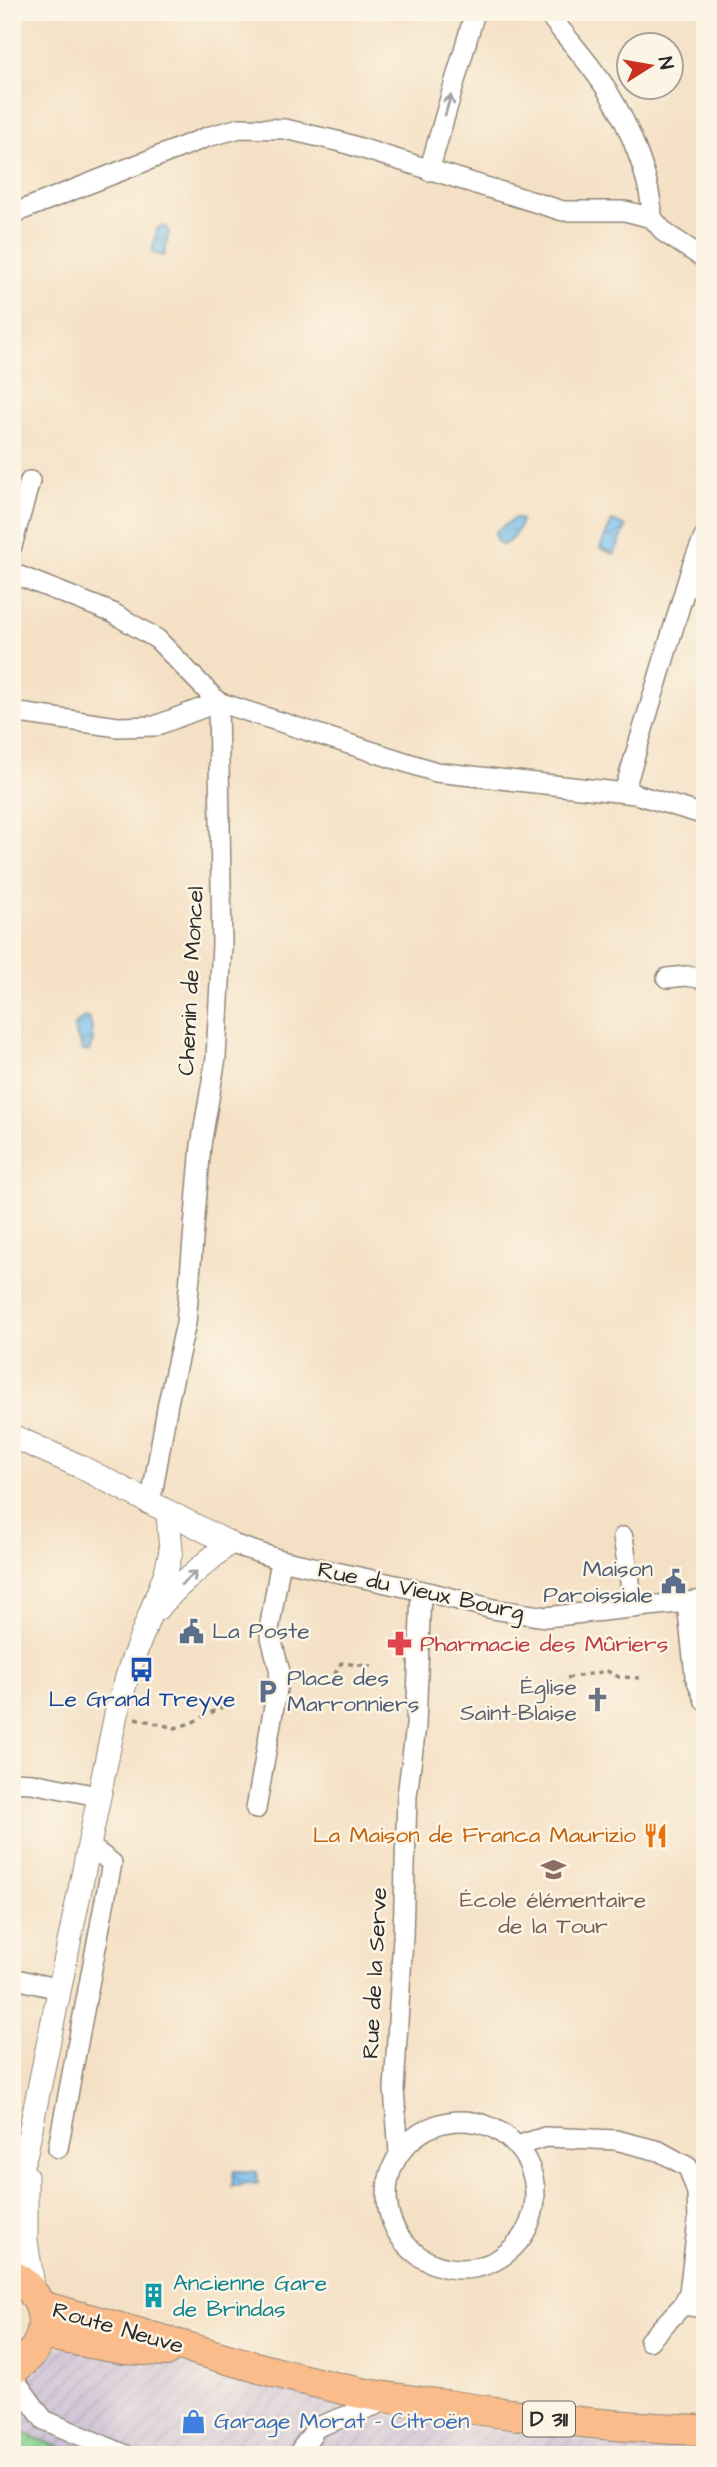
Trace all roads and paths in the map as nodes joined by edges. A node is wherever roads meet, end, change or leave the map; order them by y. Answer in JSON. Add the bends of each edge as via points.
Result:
{"nodes":[{"id":1,"x":475,"y":12,"type":"edge"},
{"id":2,"x":547,"y":12,"type":"edge"},
{"id":3,"x":429,"y":170,"type":"junction"},
{"id":4,"x":12,"y":214,"type":"edge"},
{"id":5,"x":652,"y":218,"type":"junction"},
{"id":6,"x":705,"y":258,"type":"edge"},
{"id":7,"x":30,"y":481,"type":"dead end"},
{"id":8,"x":705,"y":535,"type":"edge"},
{"id":9,"x":12,"y":546,"type":"edge"},
{"id":10,"x":12,"y":573,"type":"edge"},
{"id":11,"x":218,"y":702,"type":"junction"},
{"id":12,"x":12,"y":712,"type":"edge"},
{"id":13,"x":624,"y":792,"type":"junction"},
{"id":14,"x":705,"y":815,"type":"edge"},
{"id":15,"x":667,"y":978,"type":"dead end"},
{"id":16,"x":705,"y":979,"type":"edge"},
{"id":17,"x":12,"y":1436,"type":"edge"},
{"id":18,"x":158,"y":1509,"type":"junction"},
{"id":19,"x":207,"y":1534,"type":"junction"},
{"id":20,"x":623,"y":1536,"type":"dead end"},
{"id":21,"x":229,"y":1544,"type":"junction"},
{"id":22,"x":281,"y":1560,"type":"junction"},
{"id":23,"x":166,"y":1572,"type":"junction"},
{"id":24,"x":421,"y":1591,"type":"junction"},
{"id":25,"x":696,"y":1601,"type":"edge"},
{"id":26,"x":634,"y":1608,"type":"junction"},
{"id":27,"x":151,"y":1615,"type":"junction"},
{"id":28,"x":372,"y":1666,"type":"dead end"},
{"id":29,"x":567,"y":1678,"type":"dead end"},
{"id":30,"x":640,"y":1678,"type":"dead end"},
{"id":31,"x":330,"y":1683,"type":"dead end"},
{"id":32,"x":705,"y":1701,"type":"edge"},
{"id":33,"x":224,"y":1706,"type":"dead end"},
{"id":34,"x":116,"y":1714,"type":"junction"},
{"id":35,"x":12,"y":1782,"type":"edge"},
{"id":36,"x":97,"y":1796,"type":"junction"},
{"id":37,"x":256,"y":1809,"type":"dead end"},
{"id":38,"x":88,"y":1845,"type":"junction"},
{"id":39,"x":12,"y":1978,"type":"edge"},
{"id":40,"x":59,"y":1989,"type":"junction"},
{"id":41,"x":517,"y":2146,"type":"junction"},
{"id":42,"x":58,"y":2148,"type":"dead end"},
{"id":43,"x":26,"y":2151,"type":"junction"},
{"id":44,"x":400,"y":2152,"type":"junction"},
{"id":45,"x":14,"y":2185,"type":"edge"},
{"id":46,"x":32,"y":2302,"type":"edge"},
{"id":47,"x":683,"y":2305,"type":"junction"},
{"id":48,"x":705,"y":2308,"type":"edge"},
{"id":49,"x":649,"y":2341,"type":"dead end"},
{"id":50,"x":12,"y":2370,"type":"edge"},
{"id":51,"x":12,"y":2376,"type":"edge"},
{"id":52,"x":394,"y":2398,"type":"junction"},
{"id":53,"x":705,"y":2430,"type":"edge"},
{"id":54,"x":126,"y":2455,"type":"edge"},
{"id":55,"x":297,"y":2455,"type":"edge"}],
"edges":[{"from":3,"to":1,"type":"street","one_way":true},
{"from":2,"to":5,"type":"street","via":[[610,94],[636,153],[652,202]]},
{"from":3,"to":4,"type":"street","via":[[285,129],[240,128]]},
{"from":3,"to":5,"type":"street","via":[[563,211],[625,211]]},
{"from":5,"to":6,"type":"street","via":[[665,233]]},
{"from":7,"to":9,"type":"street"},
{"from":8,"to":13,"type":"street"},
{"from":10,"to":11,"type":"street","via":[[113,613],[157,639]]},
{"from":11,"to":12,"type":"street","via":[[155,726],[118,727]]},
{"from":11,"to":13,"type":"street","via":[[436,772]]},
{"from":11,"to":18,"type":"street","name":"Chemin de Moncel","via":[[222,944],[216,1058],[201,1145],[186,1323],[153,1489]]},
{"from":13,"to":14,"type":"street"},
{"from":15,"to":16,"type":"street"},
{"from":17,"to":18,"type":"street","name":"Rue du Vieux Bourg"},
{"from":18,"to":19,"type":"street","name":"Rue du Vieux Bourg"},
{"from":18,"to":23,"type":"street","via":[[171,1551]]},
{"from":19,"to":21,"type":"street","name":"Rue du Vieux Bourg"},
{"from":19,"to":23,"type":"street","via":[[177,1554]]},
{"from":20,"to":26,"type":"street"},
{"from":21,"to":22,"type":"street","name":"Rue du Vieux Bourg"},
{"from":27,"to":21,"type":"street","one_way":true},
{"from":22,"to":24,"type":"street","name":"Rue du Vieux Bourg"},
{"from":22,"to":37,"type":"street","via":[[269,1630],[280,1672]]},
{"from":23,"to":27,"type":"street"},
{"from":24,"to":26,"type":"street","name":"Rue du Vieux Bourg","via":[[546,1617]]},
{"from":24,"to":44,"type":"street","name":"Rue de la Serve","via":[[394,2090]]},
{"from":25,"to":26,"type":"street","name":"Rue du Vieux Bourg"},
{"from":25,"to":32,"type":"street","via":[[695,1676]]},
{"from":27,"to":34,"type":"street"},
{"from":28,"to":31,"type":"path","via":[[341,1663]]},
{"from":29,"to":30,"type":"path","via":[[607,1671]]},
{"from":33,"to":34,"type":"path","via":[[175,1728]]},
{"from":34,"to":36,"type":"street"},
{"from":35,"to":36,"type":"street"},
{"from":36,"to":38,"type":"street"},
{"from":38,"to":40,"type":"street"},
{"from":38,"to":42,"type":"street","via":[[112,1863]]},
{"from":39,"to":40,"type":"street"},
{"from":40,"to":43,"type":"street"},
{"from":41,"to":44,"type":"street","name":"Rue de la Serve","via":[[489,2127],[457,2120],[415,2136]]},
{"from":41,"to":44,"type":"street","name":"Rue de la Serve","via":[[530,2168],[536,2193],[532,2219],[520,2242],[501,2259],[477,2269],[452,2270],[427,2263],[407,2247],[392,2226],[386,2201],[388,2175]]},
{"from":41,"to":47,"type":"street","via":[[545,2137],[616,2140],[659,2151],[688,2167],[697,2193],[698,2221],[689,2292]]},
{"from":43,"to":45,"type":"street"},
{"from":43,"to":46,"type":"street","via":[[24,2213]]},
{"from":46,"to":50,"type":"main road","via":[[35,2350]]},
{"from":46,"to":52,"type":"main road","name":"Route Neuve","number":"D 311","via":[[201,2353]]},
{"from":47,"to":48,"type":"street"},
{"from":47,"to":49,"type":"street"},
{"from":51,"to":54,"type":"street","via":[[44,2420]]},
{"from":52,"to":53,"type":"main road","number":"D 311","via":[[509,2414]]},
{"from":52,"to":55,"type":"street","via":[[317,2427]]}]}
